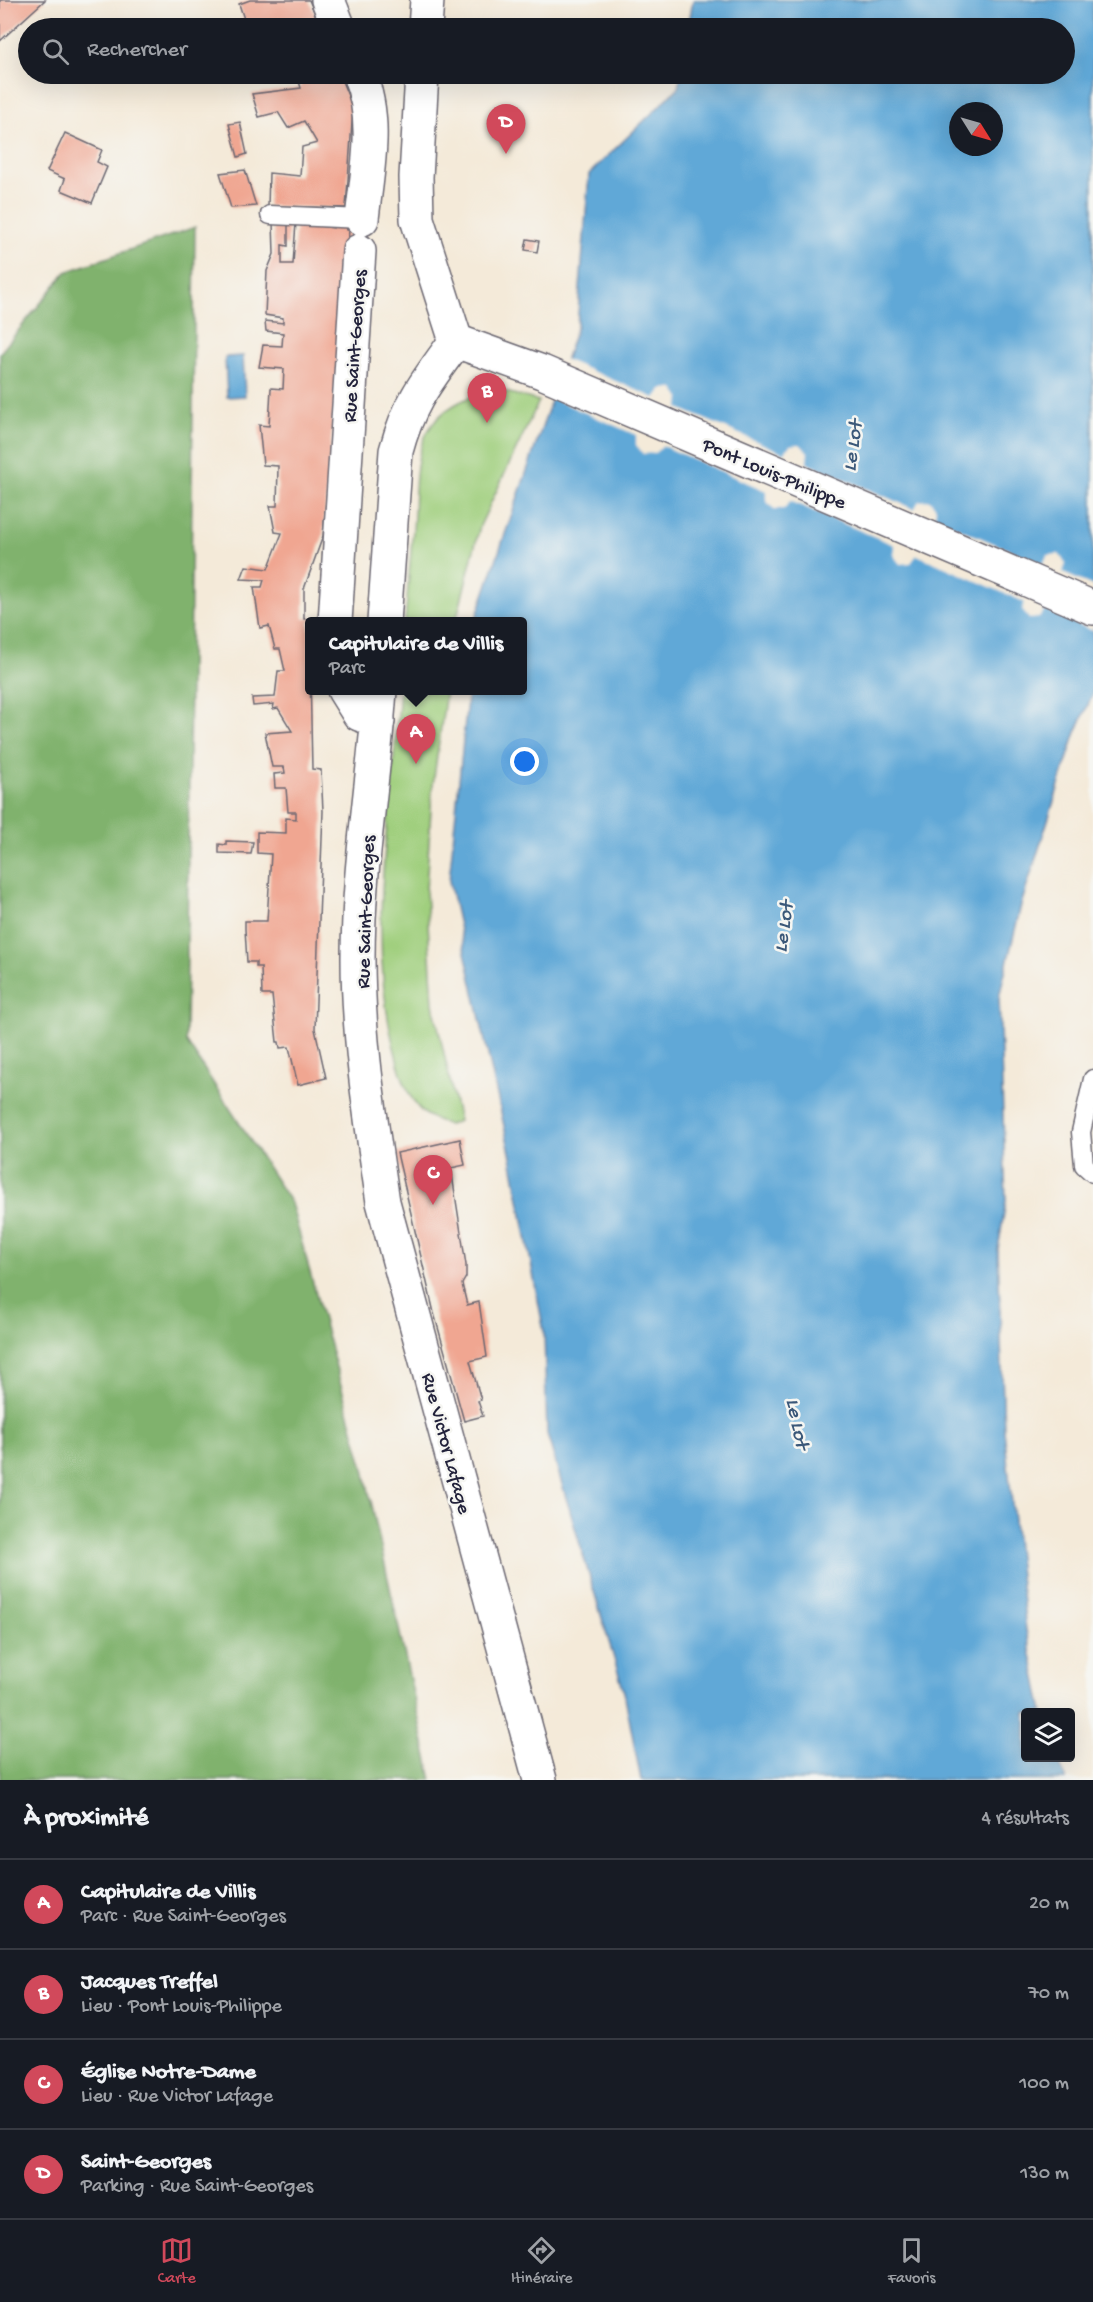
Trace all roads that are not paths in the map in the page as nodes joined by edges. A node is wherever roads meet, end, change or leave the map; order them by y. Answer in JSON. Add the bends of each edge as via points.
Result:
{"nodes":[{"id":1,"x":427,"y":0,"type":"edge"},
{"id":2,"x":426,"y":18,"type":"edge"},
{"id":3,"x":363,"y":84,"type":"edge"},
{"id":4,"x":421,"y":84,"type":"edge"},
{"id":5,"x":270,"y":215,"type":"dead end"},
{"id":6,"x":361,"y":235,"type":"junction"},
{"id":7,"x":456,"y":340,"type":"junction"},
{"id":8,"x":1093,"y":609,"type":"edge"},
{"id":9,"x":335,"y":617,"type":"edge"},
{"id":10,"x":384,"y":617,"type":"edge"},
{"id":11,"x":347,"y":695,"type":"edge"},
{"id":12,"x":379,"y":706,"type":"edge"},
{"id":13,"x":1093,"y":1080,"type":"edge"},
{"id":14,"x":368,"y":1104,"type":"joint"},
{"id":15,"x":1093,"y":1173,"type":"edge"},
{"id":16,"x":540,"y":1780,"type":"edge"}],
"edges":[{"from":1,"to":2,"type":"main road"},
{"from":3,"to":6,"type":"main road","name":"Rue Saint-Georges","via":[[371,140]]},
{"from":4,"to":7,"type":"main road","via":[[417,219]]},
{"from":5,"to":6,"type":"lane"},
{"from":6,"to":9,"type":"main road","name":"Rue Saint-Georges"},
{"from":7,"to":8,"type":"main road","name":"Pont Louis-Philippe","via":[[542,372]]},
{"from":7,"to":10,"type":"main road","via":[[417,393],[396,451]]},
{"from":11,"to":12,"type":"main road","name":"Rue Saint-Georges","via":[[359,714]]},
{"from":12,"to":14,"type":"main road","name":"Rue Saint-Georges","via":[[358,959]]},
{"from":13,"to":15,"type":"lane","via":[[1081,1132],[1084,1165]]},
{"from":14,"to":16,"type":"main road","name":"Rue Victor Lafage","via":[[383,1202]]}]}
